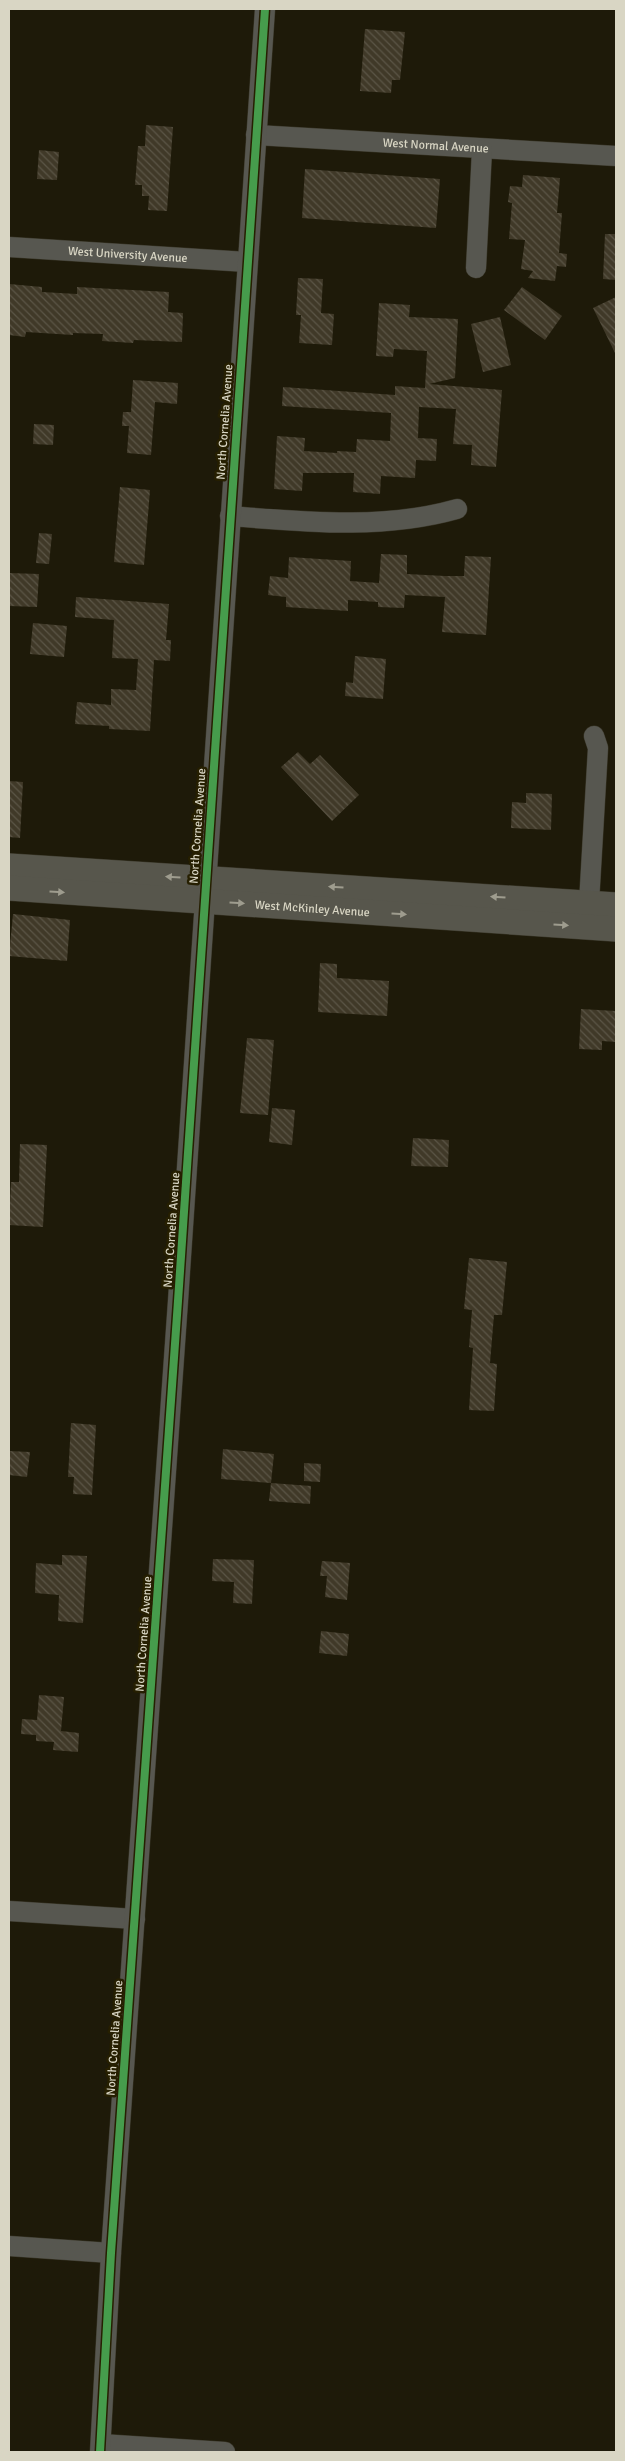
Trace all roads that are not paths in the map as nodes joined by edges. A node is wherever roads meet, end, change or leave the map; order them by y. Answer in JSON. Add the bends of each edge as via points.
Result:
{"nodes":[{"id":1,"x":264,"y":9,"type":"edge"},
{"id":2,"x":256,"y":135,"type":"junction"},
{"id":3,"x":482,"y":150,"type":"junction"},
{"id":4,"x":616,"y":156,"type":"edge"},
{"id":5,"x":9,"y":246,"type":"edge"},
{"id":6,"x":248,"y":262,"type":"junction"},
{"id":7,"x":476,"y":268,"type":"dead end"},
{"id":8,"x":457,"y":509,"type":"dead end"},
{"id":9,"x":230,"y":516,"type":"junction"},
{"id":10,"x":594,"y":736,"type":"dead end"},
{"id":11,"x":9,"y":866,"type":"edge"},
{"id":12,"x":9,"y":888,"type":"edge"},
{"id":13,"x":205,"y":890,"type":"junction"},
{"id":14,"x":590,"y":903,"type":"junction"},
{"id":15,"x":616,"y":905,"type":"edge"},
{"id":16,"x":616,"y":929,"type":"edge"},
{"id":17,"x":9,"y":1912,"type":"edge"},
{"id":18,"x":135,"y":1919,"type":"junction"},
{"id":19,"x":9,"y":2246,"type":"edge"},
{"id":20,"x":111,"y":2253,"type":"junction"},
{"id":21,"x":100,"y":2448,"type":"edge"},
{"id":22,"x":225,"y":2452,"type":"edge"}],
"edges":[{"from":1,"to":2,"type":"street","name":"North Cornelia Avenue"},
{"from":2,"to":3,"type":"street","name":"West Normal Avenue"},
{"from":2,"to":6,"type":"street","name":"North Cornelia Avenue"},
{"from":3,"to":4,"type":"street","name":"West Normal Avenue"},
{"from":3,"to":7,"type":"street"},
{"from":5,"to":6,"type":"street","name":"West University Avenue"},
{"from":6,"to":9,"type":"street","name":"North Cornelia Avenue"},
{"from":8,"to":9,"type":"street","via":[[400,521],[357,523]]},
{"from":9,"to":13,"type":"street","name":"North Cornelia Avenue"},
{"from":10,"to":14,"type":"street","via":[[598,748]]},
{"from":13,"to":11,"type":"main road","name":"West McKinley Avenue","one_way":true},
{"from":12,"to":13,"type":"main road","name":"West McKinley Avenue","one_way":true},
{"from":14,"to":13,"type":"main road","name":"West McKinley Avenue","one_way":true},
{"from":13,"to":16,"type":"main road","name":"West McKinley Avenue","one_way":true},
{"from":13,"to":18,"type":"street","name":"North Cornelia Avenue"},
{"from":14,"to":15,"type":"main road","name":"West McKinley Avenue"},
{"from":17,"to":18,"type":"street"},
{"from":18,"to":20,"type":"street","name":"North Cornelia Avenue"},
{"from":19,"to":20,"type":"street"},
{"from":20,"to":21,"type":"street","name":"North Cornelia Avenue"},
{"from":21,"to":22,"type":"street"}]}
